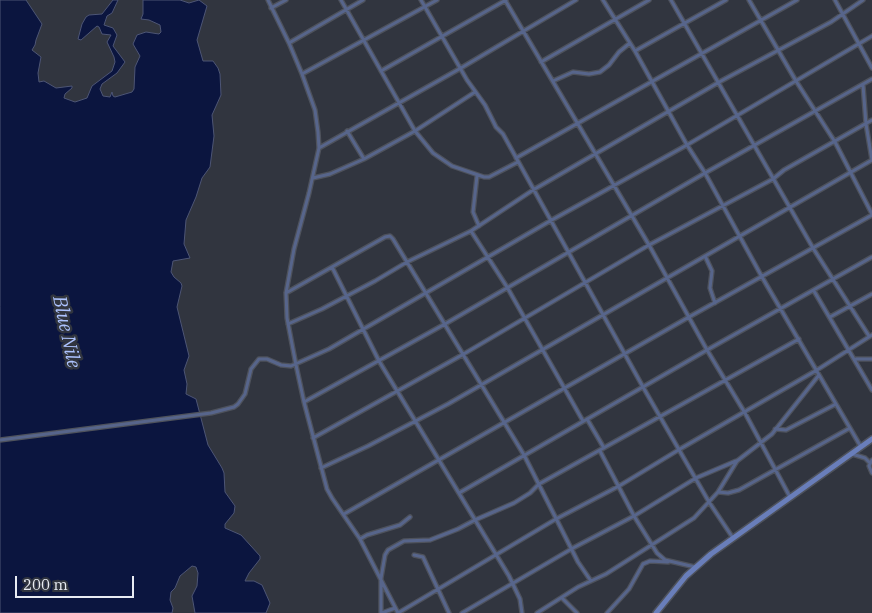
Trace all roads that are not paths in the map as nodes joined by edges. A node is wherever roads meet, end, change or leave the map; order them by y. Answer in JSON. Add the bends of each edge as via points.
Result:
{"nodes":[{"id":1,"x":268,"y":0,"type":"edge"},
{"id":2,"x":286,"y":0,"type":"edge"},
{"id":3,"x":341,"y":0,"type":"edge"},
{"id":4,"x":363,"y":0,"type":"edge"},
{"id":5,"x":421,"y":0,"type":"edge"},
{"id":6,"x":437,"y":0,"type":"edge"},
{"id":7,"x":505,"y":0,"type":"edge"},
{"id":8,"x":576,"y":0,"type":"edge"},
{"id":9,"x":603,"y":0,"type":"edge"},
{"id":10,"x":649,"y":0,"type":"edge"},
{"id":11,"x":671,"y":0,"type":"edge"},
{"id":12,"x":726,"y":0,"type":"edge"},
{"id":13,"x":749,"y":0,"type":"edge"},
{"id":14,"x":797,"y":0,"type":"edge"},
{"id":15,"x":835,"y":0,"type":"edge"},
{"id":16,"x":863,"y":0,"type":"edge"},
{"id":17,"x":856,"y":2,"type":"edge"},
{"id":18,"x":425,"y":7,"type":"junction"},
{"id":19,"x":271,"y":8,"type":"junction"},
{"id":20,"x":346,"y":10,"type":"junction"},
{"id":21,"x":844,"y":14,"type":"junction"},
{"id":22,"x":615,"y":19,"type":"junction"},
{"id":23,"x":761,"y":21,"type":"junction"},
{"id":24,"x":684,"y":23,"type":"junction"},
{"id":25,"x":523,"y":31,"type":"junction"},
{"id":26,"x":442,"y":36,"type":"junction"},
{"id":27,"x":872,"y":36,"type":"edge"},
{"id":28,"x":363,"y":41,"type":"junction"},
{"id":29,"x":289,"y":43,"type":"junction"},
{"id":30,"x":630,"y":43,"type":"junction"},
{"id":31,"x":859,"y":43,"type":"junction"},
{"id":32,"x":779,"y":50,"type":"junction"},
{"id":33,"x":635,"y":51,"type":"junction"},
{"id":34,"x":702,"y":54,"type":"junction"},
{"id":35,"x":541,"y":62,"type":"junction"},
{"id":36,"x":460,"y":68,"type":"junction"},
{"id":37,"x":872,"y":68,"type":"edge"},
{"id":38,"x":382,"y":71,"type":"junction"},
{"id":39,"x":302,"y":74,"type":"junction"},
{"id":40,"x":872,"y":79,"type":"edge"},
{"id":41,"x":552,"y":81,"type":"junction"},
{"id":42,"x":796,"y":81,"type":"junction"},
{"id":43,"x":652,"y":82,"type":"junction"},
{"id":44,"x":718,"y":82,"type":"junction"},
{"id":45,"x":863,"y":85,"type":"junction"},
{"id":46,"x":475,"y":92,"type":"junction"},
{"id":47,"x":400,"y":103,"type":"junction"},
{"id":48,"x":816,"y":112,"type":"junction"},
{"id":49,"x":668,"y":113,"type":"junction"},
{"id":50,"x":736,"y":116,"type":"junction"},
{"id":51,"x":872,"y":120,"type":"edge"},
{"id":52,"x":578,"y":123,"type":"junction"},
{"id":53,"x":866,"y":124,"type":"junction"},
{"id":54,"x":347,"y":131,"type":"junction"},
{"id":55,"x":415,"y":131,"type":"junction"},
{"id":56,"x":835,"y":142,"type":"junction"},
{"id":57,"x":687,"y":145,"type":"junction"},
{"id":58,"x":754,"y":146,"type":"junction"},
{"id":59,"x":319,"y":148,"type":"junction"},
{"id":60,"x":596,"y":155,"type":"junction"},
{"id":61,"x":364,"y":159,"type":"junction"},
{"id":62,"x":517,"y":160,"type":"junction"},
{"id":63,"x":872,"y":160,"type":"edge"},
{"id":64,"x":705,"y":173,"type":"junction"},
{"id":65,"x":849,"y":173,"type":"junction"},
{"id":66,"x":477,"y":176,"type":"junction"},
{"id":67,"x":313,"y":178,"type":"junction"},
{"id":68,"x":773,"y":179,"type":"junction"},
{"id":69,"x":614,"y":186,"type":"junction"},
{"id":70,"x":533,"y":190,"type":"junction"},
{"id":71,"x":723,"y":206,"type":"junction"},
{"id":72,"x":789,"y":207,"type":"junction"},
{"id":73,"x":872,"y":214,"type":"edge"},
{"id":74,"x":632,"y":216,"type":"junction"},
{"id":75,"x":550,"y":221,"type":"junction"},
{"id":76,"x":479,"y":226,"type":"junction"},
{"id":77,"x":471,"y":231,"type":"junction"},
{"id":78,"x":740,"y":236,"type":"junction"},
{"id":79,"x":649,"y":245,"type":"junction"},
{"id":80,"x":812,"y":248,"type":"junction"},
{"id":81,"x":568,"y":252,"type":"junction"},
{"id":82,"x":705,"y":256,"type":"junction"},
{"id":83,"x":872,"y":257,"type":"edge"},
{"id":84,"x":488,"y":258,"type":"junction"},
{"id":85,"x":407,"y":262,"type":"junction"},
{"id":86,"x":332,"y":268,"type":"junction"},
{"id":87,"x":762,"y":277,"type":"junction"},
{"id":88,"x":666,"y":278,"type":"junction"},
{"id":89,"x":834,"y":279,"type":"junction"},
{"id":90,"x":585,"y":283,"type":"junction"},
{"id":91,"x":507,"y":287,"type":"junction"},
{"id":92,"x":814,"y":291,"type":"junction"},
{"id":93,"x":286,"y":293,"type":"junction"},
{"id":94,"x":426,"y":293,"type":"junction"},
{"id":95,"x":872,"y":294,"type":"edge"},
{"id":96,"x":346,"y":297,"type":"junction"},
{"id":97,"x":715,"y":303,"type":"junction"},
{"id":98,"x":851,"y":306,"type":"junction"},
{"id":99,"x":782,"y":309,"type":"junction"},
{"id":100,"x":602,"y":315,"type":"junction"},
{"id":101,"x":689,"y":317,"type":"junction"},
{"id":102,"x":830,"y":317,"type":"junction"},
{"id":103,"x":525,"y":318,"type":"junction"},
{"id":104,"x":288,"y":324,"type":"junction"},
{"id":105,"x":445,"y":324,"type":"junction"},
{"id":106,"x":362,"y":330,"type":"junction"},
{"id":107,"x":871,"y":335,"type":"edge"},
{"id":108,"x":799,"y":339,"type":"junction"},
{"id":109,"x":849,"y":349,"type":"junction"},
{"id":110,"x":543,"y":350,"type":"junction"},
{"id":111,"x":707,"y":350,"type":"junction"},
{"id":112,"x":624,"y":354,"type":"junction"},
{"id":113,"x":462,"y":355,"type":"junction"},
{"id":114,"x":855,"y":359,"type":"junction"},
{"id":115,"x":872,"y":359,"type":"edge"},
{"id":116,"x":379,"y":361,"type":"junction"},
{"id":117,"x":296,"y":365,"type":"junction"},
{"id":118,"x":817,"y":370,"type":"junction"},
{"id":119,"x":820,"y":375,"type":"junction"},
{"id":120,"x":725,"y":380,"type":"junction"},
{"id":121,"x":480,"y":385,"type":"junction"},
{"id":122,"x":643,"y":387,"type":"junction"},
{"id":123,"x":565,"y":388,"type":"junction"},
{"id":124,"x":872,"y":390,"type":"edge"},
{"id":125,"x":398,"y":391,"type":"junction"},
{"id":126,"x":304,"y":402,"type":"junction"},
{"id":127,"x":836,"y":404,"type":"junction"},
{"id":128,"x":745,"y":412,"type":"junction"},
{"id":129,"x":661,"y":417,"type":"junction"},
{"id":130,"x":585,"y":420,"type":"junction"},
{"id":131,"x":416,"y":422,"type":"junction"},
{"id":132,"x":504,"y":424,"type":"junction"},
{"id":133,"x":850,"y":428,"type":"junction"},
{"id":134,"x":775,"y":429,"type":"junction"},
{"id":135,"x":313,"y":438,"type":"junction"},
{"id":136,"x":872,"y":439,"type":"edge"},
{"id":137,"x":0,"y":440,"type":"edge"},
{"id":138,"x":761,"y":442,"type":"junction"},
{"id":139,"x":861,"y":447,"type":"junction"},
{"id":140,"x":604,"y":448,"type":"junction"},
{"id":141,"x":680,"y":449,"type":"junction"},
{"id":142,"x":600,"y":451,"type":"junction"},
{"id":143,"x":851,"y":454,"type":"junction"},
{"id":144,"x":524,"y":455,"type":"junction"},
{"id":145,"x":438,"y":460,"type":"junction"},
{"id":146,"x":737,"y":461,"type":"junction"},
{"id":147,"x":871,"y":462,"type":"edge"},
{"id":148,"x":321,"y":468,"type":"junction"},
{"id":149,"x":775,"y":469,"type":"junction"},
{"id":150,"x":872,"y":473,"type":"edge"},
{"id":151,"x":696,"y":478,"type":"junction"},
{"id":152,"x":539,"y":484,"type":"junction"},
{"id":153,"x":619,"y":486,"type":"junction"},
{"id":154,"x":718,"y":492,"type":"junction"},
{"id":155,"x":459,"y":493,"type":"junction"},
{"id":156,"x":791,"y":498,"type":"junction"},
{"id":157,"x":710,"y":502,"type":"junction"},
{"id":158,"x":344,"y":514,"type":"junction"},
{"id":159,"x":634,"y":516,"type":"junction"},
{"id":160,"x":410,"y":517,"type":"dead end"},
{"id":161,"x":556,"y":519,"type":"junction"},
{"id":162,"x":475,"y":520,"type":"junction"},
{"id":163,"x":734,"y":538,"type":"junction"},
{"id":164,"x":360,"y":539,"type":"junction"},
{"id":165,"x":651,"y":545,"type":"junction"},
{"id":166,"x":572,"y":548,"type":"junction"},
{"id":167,"x":496,"y":554,"type":"junction"},
{"id":168,"x":414,"y":555,"type":"dead end"},
{"id":169,"x":671,"y":562,"type":"junction"},
{"id":170,"x":695,"y":567,"type":"junction"},
{"id":171,"x":381,"y":578,"type":"junction"},
{"id":172,"x":590,"y":581,"type":"junction"},
{"id":173,"x":513,"y":583,"type":"junction"},
{"id":174,"x":437,"y":590,"type":"junction"},
{"id":175,"x":562,"y":598,"type":"junction"},
{"id":176,"x":395,"y":608,"type":"junction"},
{"id":177,"x":382,"y":613,"type":"edge"},
{"id":178,"x":398,"y":613,"type":"edge"},
{"id":179,"x":449,"y":613,"type":"edge"},
{"id":180,"x":462,"y":613,"type":"edge"},
{"id":181,"x":522,"y":613,"type":"edge"},
{"id":182,"x":537,"y":613,"type":"edge"},
{"id":183,"x":577,"y":613,"type":"edge"},
{"id":184,"x":608,"y":613,"type":"edge"},
{"id":185,"x":656,"y":613,"type":"edge"}],
"edges":[{"from":1,"to":19,"type":"street"},
{"from":2,"to":19,"type":"street"},
{"from":3,"to":20,"type":"street"},
{"from":4,"to":20,"type":"street"},
{"from":5,"to":18,"type":"street"},
{"from":6,"to":18,"type":"street"},
{"from":7,"to":25,"type":"street"},
{"from":7,"to":26,"type":"street"},
{"from":8,"to":25,"type":"street"},
{"from":9,"to":22,"type":"street"},
{"from":10,"to":22,"type":"street"},
{"from":11,"to":24,"type":"street"},
{"from":12,"to":24,"type":"street"},
{"from":13,"to":23,"type":"street"},
{"from":14,"to":23,"type":"street"},
{"from":15,"to":21,"type":"street"},
{"from":16,"to":17,"type":"street"},
{"from":17,"to":21,"type":"street"},
{"from":18,"to":26,"type":"street"},
{"from":18,"to":28,"type":"street"},
{"from":19,"to":29,"type":"street"},
{"from":20,"to":28,"type":"street"},
{"from":20,"to":29,"type":"street"},
{"from":21,"to":31,"type":"street"},
{"from":21,"to":32,"type":"street"},
{"from":22,"to":30,"type":"street"},
{"from":22,"to":35,"type":"street"},
{"from":23,"to":32,"type":"street"},
{"from":23,"to":34,"type":"street"},
{"from":24,"to":33,"type":"street"},
{"from":24,"to":34,"type":"street"},
{"from":25,"to":35,"type":"street"},
{"from":25,"to":36,"type":"street"},
{"from":26,"to":36,"type":"street"},
{"from":26,"to":38,"type":"street"},
{"from":27,"to":31,"type":"street"},
{"from":28,"to":38,"type":"street"},
{"from":28,"to":39,"type":"street"},
{"from":29,"to":39,"type":"street"},
{"from":30,"to":33,"type":"street"},
{"from":30,"to":41,"type":"street","via":[[600,72],[573,72]]},
{"from":31,"to":37,"type":"street"},
{"from":31,"to":42,"type":"street"},
{"from":32,"to":42,"type":"street"},
{"from":32,"to":44,"type":"street"},
{"from":33,"to":43,"type":"street"},
{"from":34,"to":43,"type":"street"},
{"from":34,"to":44,"type":"street"},
{"from":35,"to":41,"type":"street"},
{"from":36,"to":46,"type":"street"},
{"from":36,"to":47,"type":"street"},
{"from":38,"to":47,"type":"street"},
{"from":39,"to":59,"type":"street","via":[[315,110]]},
{"from":40,"to":45,"type":"street"},
{"from":41,"to":52,"type":"street"},
{"from":42,"to":48,"type":"street"},
{"from":42,"to":50,"type":"street"},
{"from":43,"to":49,"type":"street"},
{"from":43,"to":52,"type":"street"},
{"from":44,"to":49,"type":"street"},
{"from":44,"to":50,"type":"street"},
{"from":45,"to":48,"type":"street"},
{"from":45,"to":53,"type":"street"},
{"from":46,"to":55,"type":"street"},
{"from":46,"to":62,"type":"street"},
{"from":47,"to":54,"type":"street"},
{"from":47,"to":55,"type":"street"},
{"from":48,"to":56,"type":"street"},
{"from":48,"to":58,"type":"street"},
{"from":49,"to":57,"type":"street"},
{"from":49,"to":60,"type":"street"},
{"from":50,"to":57,"type":"street"},
{"from":50,"to":58,"type":"street"},
{"from":51,"to":53,"type":"street"},
{"from":52,"to":60,"type":"street"},
{"from":52,"to":62,"type":"street"},
{"from":53,"to":56,"type":"street"},
{"from":53,"to":63,"type":"street"},
{"from":54,"to":59,"type":"street"},
{"from":54,"to":61,"type":"street"},
{"from":55,"to":61,"type":"street"},
{"from":55,"to":66,"type":"street","via":[[438,157]]},
{"from":56,"to":65,"type":"street"},
{"from":56,"to":68,"type":"street"},
{"from":57,"to":64,"type":"street"},
{"from":57,"to":69,"type":"street"},
{"from":58,"to":64,"type":"street"},
{"from":58,"to":68,"type":"street"},
{"from":59,"to":67,"type":"street"},
{"from":60,"to":69,"type":"street"},
{"from":60,"to":70,"type":"street"},
{"from":61,"to":67,"type":"street"},
{"from":62,"to":66,"type":"street","via":[[489,177]]},
{"from":62,"to":70,"type":"street"},
{"from":63,"to":65,"type":"street"},
{"from":64,"to":71,"type":"street"},
{"from":64,"to":74,"type":"street"},
{"from":65,"to":72,"type":"street"},
{"from":65,"to":73,"type":"street"},
{"from":66,"to":76,"type":"street","via":[[473,212]]},
{"from":67,"to":93,"type":"street"},
{"from":68,"to":71,"type":"street"},
{"from":68,"to":72,"type":"street"},
{"from":69,"to":74,"type":"street"},
{"from":69,"to":75,"type":"street"},
{"from":70,"to":75,"type":"street"},
{"from":70,"to":76,"type":"street"},
{"from":71,"to":78,"type":"street"},
{"from":71,"to":79,"type":"street"},
{"from":72,"to":78,"type":"street"},
{"from":72,"to":80,"type":"street"},
{"from":73,"to":80,"type":"street"},
{"from":74,"to":79,"type":"street"},
{"from":74,"to":81,"type":"street"},
{"from":75,"to":81,"type":"street"},
{"from":75,"to":84,"type":"street"},
{"from":76,"to":77,"type":"street"},
{"from":77,"to":84,"type":"street"},
{"from":77,"to":85,"type":"street"},
{"from":78,"to":82,"type":"street"},
{"from":78,"to":87,"type":"street"},
{"from":79,"to":88,"type":"street"},
{"from":79,"to":90,"type":"street"},
{"from":80,"to":87,"type":"street"},
{"from":80,"to":89,"type":"street"},
{"from":81,"to":90,"type":"street"},
{"from":81,"to":91,"type":"street"},
{"from":82,"to":88,"type":"street"},
{"from":82,"to":97,"type":"street","via":[[712,271],[710,288]]},
{"from":83,"to":89,"type":"street"},
{"from":84,"to":91,"type":"street"},
{"from":84,"to":94,"type":"street"},
{"from":85,"to":86,"type":"street","via":[[390,236]]},
{"from":85,"to":94,"type":"street"},
{"from":85,"to":96,"type":"street"},
{"from":86,"to":93,"type":"street"},
{"from":86,"to":96,"type":"street"},
{"from":87,"to":97,"type":"street"},
{"from":87,"to":99,"type":"street"},
{"from":88,"to":100,"type":"street"},
{"from":88,"to":101,"type":"street"},
{"from":89,"to":92,"type":"street"},
{"from":89,"to":98,"type":"street"},
{"from":90,"to":100,"type":"street"},
{"from":90,"to":103,"type":"street"},
{"from":91,"to":103,"type":"street"},
{"from":91,"to":105,"type":"street"},
{"from":92,"to":99,"type":"street"},
{"from":92,"to":102,"type":"street"},
{"from":93,"to":104,"type":"street"},
{"from":94,"to":105,"type":"street"},
{"from":94,"to":106,"type":"street"},
{"from":95,"to":98,"type":"street"},
{"from":96,"to":104,"type":"street"},
{"from":96,"to":106,"type":"street"},
{"from":97,"to":101,"type":"street"},
{"from":98,"to":102,"type":"street"},
{"from":98,"to":107,"type":"street"},
{"from":99,"to":108,"type":"street"},
{"from":99,"to":111,"type":"street"},
{"from":100,"to":110,"type":"street"},
{"from":100,"to":112,"type":"street"},
{"from":101,"to":111,"type":"street"},
{"from":101,"to":112,"type":"street"},
{"from":102,"to":109,"type":"street"},
{"from":103,"to":110,"type":"street"},
{"from":103,"to":113,"type":"street"},
{"from":104,"to":117,"type":"street"},
{"from":105,"to":113,"type":"street"},
{"from":105,"to":116,"type":"street"},
{"from":106,"to":116,"type":"street"},
{"from":106,"to":117,"type":"street"},
{"from":107,"to":109,"type":"street"},
{"from":108,"to":118,"type":"street"},
{"from":108,"to":120,"type":"street"},
{"from":109,"to":114,"type":"street"},
{"from":109,"to":118,"type":"street"},
{"from":110,"to":121,"type":"street"},
{"from":110,"to":123,"type":"street"},
{"from":111,"to":120,"type":"street"},
{"from":111,"to":122,"type":"street"},
{"from":112,"to":122,"type":"street"},
{"from":112,"to":123,"type":"street"},
{"from":113,"to":121,"type":"street"},
{"from":113,"to":125,"type":"street"},
{"from":114,"to":115,"type":"street"},
{"from":114,"to":124,"type":"street"},
{"from":116,"to":125,"type":"street"},
{"from":116,"to":126,"type":"street"},
{"from":117,"to":126,"type":"street"},
{"from":117,"to":137,"type":"street","via":[[259,360],[251,369],[245,394],[238,404],[227,410]]},
{"from":118,"to":119,"type":"street"},
{"from":118,"to":128,"type":"street"},
{"from":119,"to":127,"type":"street"},
{"from":119,"to":134,"type":"street"},
{"from":120,"to":128,"type":"street"},
{"from":120,"to":129,"type":"street"},
{"from":121,"to":131,"type":"street"},
{"from":121,"to":132,"type":"street"},
{"from":122,"to":129,"type":"street"},
{"from":122,"to":130,"type":"street"},
{"from":123,"to":130,"type":"street"},
{"from":123,"to":132,"type":"street"},
{"from":125,"to":131,"type":"street"},
{"from":125,"to":135,"type":"street"},
{"from":126,"to":135,"type":"street"},
{"from":127,"to":133,"type":"street"},
{"from":127,"to":134,"type":"street","via":[[786,430]]},
{"from":128,"to":138,"type":"street"},
{"from":128,"to":141,"type":"street"},
{"from":129,"to":140,"type":"street"},
{"from":129,"to":141,"type":"street"},
{"from":130,"to":140,"type":"street"},
{"from":130,"to":144,"type":"street"},
{"from":131,"to":145,"type":"street"},
{"from":131,"to":148,"type":"street"},
{"from":132,"to":144,"type":"street"},
{"from":132,"to":145,"type":"street"},
{"from":133,"to":139,"type":"street"},
{"from":133,"to":149,"type":"street"},
{"from":134,"to":138,"type":"street"},
{"from":135,"to":148,"type":"street"},
{"from":136,"to":139,"type":"main road"},
{"from":138,"to":146,"type":"street"},
{"from":138,"to":149,"type":"street"},
{"from":139,"to":143,"type":"main road"},
{"from":140,"to":142,"type":"street"},
{"from":141,"to":151,"type":"street"},
{"from":141,"to":153,"type":"street"},
{"from":142,"to":152,"type":"street"},
{"from":142,"to":153,"type":"street"},
{"from":143,"to":147,"type":"street"},
{"from":143,"to":156,"type":"main road"},
{"from":144,"to":152,"type":"street"},
{"from":144,"to":155,"type":"street"},
{"from":145,"to":155,"type":"street"},
{"from":145,"to":158,"type":"street"},
{"from":146,"to":151,"type":"street"},
{"from":146,"to":154,"type":"street"},
{"from":147,"to":150,"type":"street"},
{"from":148,"to":158,"type":"street","via":[[332,498]]},
{"from":149,"to":154,"type":"street","via":[[735,492]]},
{"from":149,"to":156,"type":"street"},
{"from":151,"to":157,"type":"street"},
{"from":151,"to":159,"type":"street"},
{"from":152,"to":161,"type":"street"},
{"from":152,"to":162,"type":"street","via":[[520,500]]},
{"from":153,"to":159,"type":"street"},
{"from":153,"to":161,"type":"street"},
{"from":154,"to":157,"type":"street"},
{"from":155,"to":162,"type":"street"},
{"from":156,"to":163,"type":"main road"},
{"from":157,"to":163,"type":"street"},
{"from":157,"to":165,"type":"street","via":[[694,518]]},
{"from":158,"to":164,"type":"street"},
{"from":159,"to":165,"type":"street"},
{"from":159,"to":166,"type":"street"},
{"from":160,"to":164,"type":"street","via":[[400,525]]},
{"from":161,"to":166,"type":"street"},
{"from":161,"to":167,"type":"street"},
{"from":162,"to":167,"type":"street"},
{"from":162,"to":171,"type":"street","via":[[430,540],[407,540],[388,550]]},
{"from":163,"to":170,"type":"main road"},
{"from":164,"to":171,"type":"street"},
{"from":165,"to":169,"type":"street"},
{"from":165,"to":172,"type":"street"},
{"from":166,"to":172,"type":"street"},
{"from":166,"to":173,"type":"street"},
{"from":167,"to":173,"type":"street"},
{"from":167,"to":174,"type":"street"},
{"from":168,"to":174,"type":"street","via":[[423,557]]},
{"from":169,"to":170,"type":"street"},
{"from":169,"to":184,"type":"street","via":[[642,564],[629,589]]},
{"from":170,"to":185,"type":"main road"},
{"from":171,"to":176,"type":"street"},
{"from":171,"to":177,"type":"street"},
{"from":172,"to":175,"type":"street"},
{"from":173,"to":180,"type":"street"},
{"from":173,"to":181,"type":"street"},
{"from":174,"to":178,"type":"street"},
{"from":174,"to":179,"type":"street"},
{"from":175,"to":182,"type":"street"},
{"from":175,"to":183,"type":"street"},
{"from":176,"to":177,"type":"street"},
{"from":176,"to":178,"type":"street"}]}
